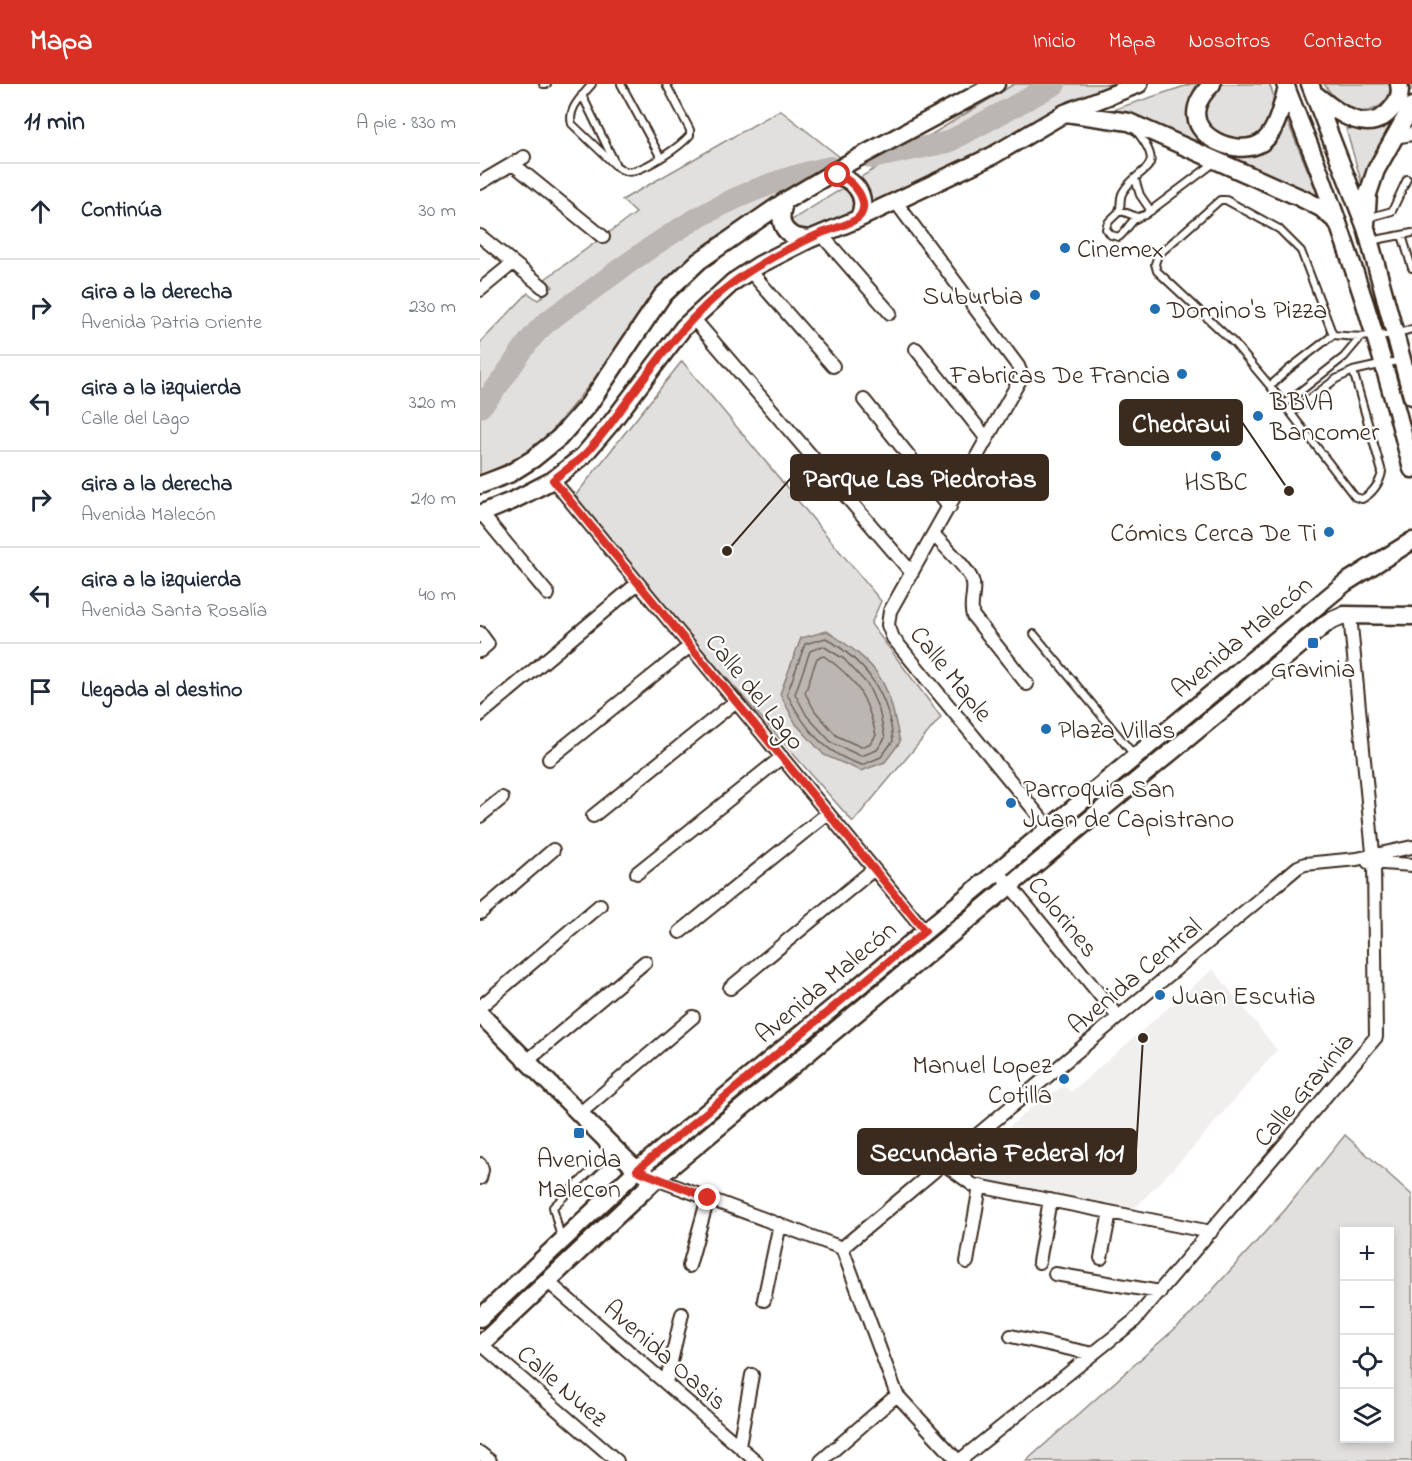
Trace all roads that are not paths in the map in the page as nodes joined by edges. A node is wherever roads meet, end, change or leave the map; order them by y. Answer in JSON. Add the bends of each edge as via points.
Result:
{"nodes":[{"id":1,"x":592,"y":84,"type":"edge"},
{"id":2,"x":621,"y":84,"type":"edge"},
{"id":3,"x":666,"y":84,"type":"edge"},
{"id":4,"x":996,"y":84,"type":"edge"},
{"id":5,"x":1139,"y":84,"type":"edge"},
{"id":6,"x":1212,"y":84,"type":"edge"},
{"id":7,"x":1399,"y":84,"type":"edge"},
{"id":8,"x":1286,"y":87,"type":"edge"},
{"id":9,"x":1312,"y":89,"type":"edge"},
{"id":10,"x":582,"y":95,"type":"junction"},
{"id":11,"x":1412,"y":106,"type":"edge"},
{"id":12,"x":1065,"y":113,"type":"junction"},
{"id":13,"x":1129,"y":122,"type":"junction"},
{"id":14,"x":1412,"y":134,"type":"edge"},
{"id":15,"x":1394,"y":137,"type":"junction"},
{"id":16,"x":661,"y":158,"type":"junction"},
{"id":17,"x":1217,"y":161,"type":"junction"},
{"id":18,"x":616,"y":166,"type":"junction"},
{"id":19,"x":828,"y":176,"type":"junction"},
{"id":20,"x":1135,"y":179,"type":"junction"},
{"id":21,"x":1407,"y":179,"type":"dead end"},
{"id":22,"x":480,"y":183,"type":"edge"},
{"id":23,"x":785,"y":201,"type":"junction"},
{"id":24,"x":895,"y":201,"type":"junction"},
{"id":25,"x":1119,"y":210,"type":"junction"},
{"id":26,"x":1151,"y":211,"type":"junction"},
{"id":27,"x":1137,"y":217,"type":"junction"},
{"id":28,"x":858,"y":219,"type":"junction"},
{"id":29,"x":1338,"y":223,"type":"junction"},
{"id":30,"x":1367,"y":229,"type":"junction"},
{"id":31,"x":1412,"y":233,"type":"edge"},
{"id":32,"x":1402,"y":235,"type":"junction"},
{"id":33,"x":815,"y":236,"type":"junction"},
{"id":34,"x":480,"y":237,"type":"edge"},
{"id":35,"x":603,"y":237,"type":"dead end"},
{"id":36,"x":513,"y":263,"type":"junction"},
{"id":37,"x":1412,"y":268,"type":"edge"},
{"id":38,"x":750,"y":271,"type":"junction"},
{"id":39,"x":543,"y":287,"type":"dead end"},
{"id":40,"x":480,"y":290,"type":"edge"},
{"id":41,"x":890,"y":313,"type":"dead end"},
{"id":42,"x":693,"y":318,"type":"junction"},
{"id":43,"x":1412,"y":329,"type":"edge"},
{"id":44,"x":1333,"y":335,"type":"junction"},
{"id":45,"x":1396,"y":335,"type":"junction"},
{"id":46,"x":1368,"y":337,"type":"junction"},
{"id":47,"x":916,"y":349,"type":"dead end"},
{"id":48,"x":1402,"y":360,"type":"junction"},
{"id":49,"x":1384,"y":364,"type":"junction"},
{"id":50,"x":833,"y":366,"type":"dead end"},
{"id":51,"x":1353,"y":371,"type":"junction"},
{"id":52,"x":1270,"y":386,"type":"junction"},
{"id":53,"x":1411,"y":391,"type":"edge"},
{"id":54,"x":864,"y":399,"type":"dead end"},
{"id":55,"x":1284,"y":404,"type":"junction"},
{"id":56,"x":1291,"y":413,"type":"junction"},
{"id":57,"x":987,"y":439,"type":"junction"},
{"id":58,"x":1412,"y":469,"type":"edge"},
{"id":59,"x":553,"y":480,"type":"junction"},
{"id":60,"x":480,"y":485,"type":"edge"},
{"id":61,"x":950,"y":507,"type":"junction"},
{"id":62,"x":480,"y":514,"type":"edge"},
{"id":63,"x":934,"y":535,"type":"junction"},
{"id":64,"x":1412,"y":541,"type":"edge"},
{"id":65,"x":912,"y":573,"type":"junction"},
{"id":66,"x":638,"y":583,"type":"junction"},
{"id":67,"x":548,"y":594,"type":"dead end"},
{"id":68,"x":1350,"y":615,"type":"junction"},
{"id":69,"x":1412,"y":616,"type":"edge"},
{"id":70,"x":480,"y":633,"type":"edge"},
{"id":71,"x":1034,"y":634,"type":"dead end"},
{"id":72,"x":690,"y":646,"type":"junction"},
{"id":73,"x":480,"y":651,"type":"edge"},
{"id":74,"x":1027,"y":684,"type":"dead end"},
{"id":75,"x":736,"y":701,"type":"junction"},
{"id":76,"x":480,"y":715,"type":"edge"},
{"id":77,"x":782,"y":757,"type":"junction"},
{"id":78,"x":1135,"y":757,"type":"junction"},
{"id":79,"x":549,"y":759,"type":"dead end"},
{"id":80,"x":502,"y":798,"type":"dead end"},
{"id":81,"x":828,"y":813,"type":"junction"},
{"id":82,"x":480,"y":816,"type":"edge"},
{"id":83,"x":593,"y":816,"type":"dead end"},
{"id":84,"x":1049,"y":828,"type":"junction"},
{"id":85,"x":1412,"y":847,"type":"edge"},
{"id":86,"x":553,"y":850,"type":"dead end"},
{"id":87,"x":1374,"y":859,"type":"junction"},
{"id":88,"x":1412,"y":865,"type":"edge"},
{"id":89,"x":874,"y":869,"type":"junction"},
{"id":90,"x":998,"y":871,"type":"junction"},
{"id":91,"x":637,"y":873,"type":"dead end"},
{"id":92,"x":1010,"y":886,"type":"junction"},
{"id":93,"x":600,"y":905,"type":"dead end"},
{"id":94,"x":480,"y":913,"type":"edge"},
{"id":95,"x":925,"y":931,"type":"junction"},
{"id":96,"x":680,"y":932,"type":"dead end"},
{"id":97,"x":645,"y":962,"type":"dead end"},
{"id":98,"x":730,"y":988,"type":"dead end"},
{"id":99,"x":480,"y":1007,"type":"edge"},
{"id":100,"x":480,"y":1014,"type":"edge"},
{"id":101,"x":693,"y":1017,"type":"dead end"},
{"id":102,"x":1118,"y":1017,"type":"junction"},
{"id":103,"x":527,"y":1061,"type":"junction"},
{"id":104,"x":579,"y":1114,"type":"junction"},
{"id":105,"x":614,"y":1148,"type":"junction"},
{"id":106,"x":944,"y":1164,"type":"junction"},
{"id":107,"x":637,"y":1170,"type":"junction"},
{"id":108,"x":656,"y":1179,"type":"junction"},
{"id":109,"x":980,"y":1186,"type":"junction"},
{"id":110,"x":708,"y":1198,"type":"junction"},
{"id":111,"x":1050,"y":1200,"type":"junction"},
{"id":112,"x":1110,"y":1212,"type":"junction"},
{"id":113,"x":780,"y":1224,"type":"junction"},
{"id":114,"x":1211,"y":1232,"type":"junction"},
{"id":115,"x":562,"y":1241,"type":"junction"},
{"id":116,"x":842,"y":1248,"type":"junction"},
{"id":117,"x":1101,"y":1258,"type":"dead end"},
{"id":118,"x":967,"y":1262,"type":"dead end"},
{"id":119,"x":1039,"y":1262,"type":"dead end"},
{"id":120,"x":689,"y":1266,"type":"dead end"},
{"id":121,"x":1055,"y":1274,"type":"dead end"},
{"id":122,"x":547,"y":1281,"type":"junction"},
{"id":123,"x":1160,"y":1292,"type":"junction"},
{"id":124,"x":764,"y":1300,"type":"dead end"},
{"id":125,"x":682,"y":1314,"type":"dead end"},
{"id":126,"x":480,"y":1318,"type":"edge"},
{"id":127,"x":1011,"y":1336,"type":"dead end"},
{"id":128,"x":480,"y":1344,"type":"edge"},
{"id":129,"x":1093,"y":1354,"type":"junction"},
{"id":130,"x":752,"y":1375,"type":"dead end"},
{"id":131,"x":666,"y":1383,"type":"junction"},
{"id":132,"x":897,"y":1395,"type":"junction"},
{"id":133,"x":739,"y":1446,"type":"junction"},
{"id":134,"x":480,"y":1453,"type":"edge"},
{"id":135,"x":490,"y":1461,"type":"edge"},
{"id":136,"x":617,"y":1461,"type":"edge"},
{"id":137,"x":756,"y":1461,"type":"edge"},
{"id":138,"x":821,"y":1461,"type":"edge"},
{"id":139,"x":958,"y":1461,"type":"edge"}],
"edges":[{"from":1,"to":10,"type":"lane"},
{"from":2,"to":16,"type":"lane"},
{"from":3,"to":16,"type":"lane","via":[[690,135]]},
{"from":4,"to":19,"type":"street"},
{"from":5,"to":12,"type":"street"},
{"from":6,"to":8,"type":"street","via":[[1196,108],[1198,123],[1208,137],[1243,148],[1260,143],[1271,133]]},
{"from":7,"to":9,"type":"street","via":[[1397,103],[1389,113],[1363,122],[1335,111]]},
{"from":8,"to":29,"type":"street"},
{"from":9,"to":30,"type":"street"},
{"from":10,"to":18,"type":"lane"},
{"from":10,"to":18,"type":"lane","via":[[570,114],[572,124]]},
{"from":11,"to":15,"type":"street"},
{"from":12,"to":13,"type":"street"},
{"from":12,"to":24,"type":"street","via":[[992,156]]},
{"from":13,"to":17,"type":"street"},
{"from":13,"to":20,"type":"lane","via":[[1151,160]]},
{"from":14,"to":15,"type":"street"},
{"from":15,"to":30,"type":"street","via":[[1368,194]]},
{"from":16,"to":18,"type":"lane","via":[[633,171]]},
{"from":17,"to":26,"type":"lane"},
{"from":17,"to":29,"type":"street","via":[[1322,208]]},
{"from":19,"to":23,"type":"street"},
{"from":19,"to":28,"type":"street","via":[[845,177],[857,189],[862,203]]},
{"from":20,"to":25,"type":"lane","via":[[1122,194]]},
{"from":20,"to":26,"type":"lane"},
{"from":21,"to":30,"type":"lane","via":[[1392,211]]},
{"from":22,"to":35,"type":"street","via":[[519,161]]},
{"from":23,"to":33,"type":"street","via":[[781,223],[786,231],[801,238]]},
{"from":23,"to":60,"type":"street","via":[[699,261],[662,296],[589,404],[559,438],[509,474]]},
{"from":24,"to":28,"type":"street"},
{"from":24,"to":57,"type":"street","name":"Calle Maple","via":[[1022,376]]},
{"from":25,"to":27,"type":"lane"},
{"from":25,"to":27,"type":"lane","via":[[1106,226],[1115,237]]},
{"from":26,"to":27,"type":"lane"},
{"from":28,"to":33,"type":"street"},
{"from":29,"to":46,"type":"street"},
{"from":30,"to":32,"type":"lane"},
{"from":30,"to":45,"type":"street"},
{"from":31,"to":32,"type":"lane"},
{"from":32,"to":37,"type":"lane"},
{"from":33,"to":38,"type":"street"},
{"from":33,"to":41,"type":"street","via":[[842,256]]},
{"from":34,"to":36,"type":"street"},
{"from":36,"to":39,"type":"street"},
{"from":36,"to":40,"type":"street"},
{"from":38,"to":42,"type":"street"},
{"from":38,"to":50,"type":"street"},
{"from":42,"to":59,"type":"street","via":[[583,456]]},
{"from":42,"to":65,"type":"street"},
{"from":43,"to":45,"type":"lane"},
{"from":44,"to":46,"type":"lane"},
{"from":44,"to":52,"type":"lane"},
{"from":44,"to":52,"type":"lane","via":[[1302,251],[1279,229],[1220,200],[1158,255],[1155,268],[1234,343]]},
{"from":45,"to":46,"type":"lane"},
{"from":45,"to":48,"type":"street"},
{"from":46,"to":49,"type":"street"},
{"from":46,"to":55,"type":"lane"},
{"from":47,"to":57,"type":"street"},
{"from":48,"to":49,"type":"lane"},
{"from":48,"to":53,"type":"street"},
{"from":49,"to":51,"type":"lane"},
{"from":49,"to":58,"type":"street"},
{"from":51,"to":56,"type":"lane"},
{"from":51,"to":56,"type":"lane","via":[[1382,472],[1364,498],[1355,497]]},
{"from":52,"to":55,"type":"lane"},
{"from":54,"to":61,"type":"street"},
{"from":55,"to":56,"type":"lane"},
{"from":57,"to":61,"type":"street","name":"Calle Maple"},
{"from":59,"to":62,"type":"street"},
{"from":59,"to":66,"type":"street","name":"Calle del Lago"},
{"from":61,"to":63,"type":"street","name":"Calle Maple"},
{"from":62,"to":67,"type":"street"},
{"from":63,"to":65,"type":"street","name":"Calle Maple"},
{"from":63,"to":74,"type":"street","via":[[972,578],[973,616]]},
{"from":64,"to":78,"type":"street","name":"Avenida Malecón","via":[[1345,583]]},
{"from":65,"to":84,"type":"street","name":"Calle Maple","via":[[890,611],[888,625],[893,638]]},
{"from":66,"to":72,"type":"street","name":"Calle del Lago"},
{"from":66,"to":76,"type":"street"},
{"from":68,"to":69,"type":"street","name":"Avenida Malecón"},
{"from":68,"to":87,"type":"street","name":"Calle Gravinia"},
{"from":68,"to":92,"type":"street","name":"Avenida Malecón","via":[[1328,622]]},
{"from":70,"to":73,"type":"street","via":[[488,644]]},
{"from":71,"to":78,"type":"lane"},
{"from":72,"to":75,"type":"street","name":"Calle del Lago"},
{"from":72,"to":79,"type":"street"},
{"from":75,"to":77,"type":"street","name":"Calle del Lago"},
{"from":75,"to":83,"type":"street"},
{"from":77,"to":81,"type":"street","name":"Calle del Lago"},
{"from":77,"to":91,"type":"street"},
{"from":78,"to":84,"type":"street","name":"Avenida Malecón"},
{"from":80,"to":82,"type":"street"},
{"from":81,"to":89,"type":"street","name":"Calle del Lago"},
{"from":81,"to":96,"type":"street"},
{"from":84,"to":90,"type":"street","name":"Avenida Malecón"},
{"from":85,"to":87,"type":"street","name":"Avenida Central"},
{"from":86,"to":94,"type":"street"},
{"from":87,"to":88,"type":"street","name":"Avenida Central"},
{"from":87,"to":102,"type":"street","name":"Avenida Central","via":[[1298,867]]},
{"from":87,"to":114,"type":"street","name":"Calle Gravinia","via":[[1376,1037]]},
{"from":89,"to":95,"type":"street","name":"Calle del Lago"},
{"from":89,"to":98,"type":"street"},
{"from":90,"to":92,"type":"street","name":"Colorines"},
{"from":90,"to":95,"type":"street","name":"Avenida Malecón"},
{"from":92,"to":102,"type":"street","name":"Colorines"},
{"from":92,"to":108,"type":"street","name":"Avenida Malecón"},
{"from":93,"to":99,"type":"street"},
{"from":95,"to":107,"type":"street","name":"Avenida Malecón"},
{"from":97,"to":103,"type":"street"},
{"from":100,"to":103,"type":"street"},
{"from":101,"to":104,"type":"street"},
{"from":102,"to":106,"type":"street","name":"Avenida Central"},
{"from":103,"to":104,"type":"street"},
{"from":104,"to":105,"type":"street"},
{"from":105,"to":107,"type":"street"},
{"from":105,"to":115,"type":"lane","via":[[553,1207]]},
{"from":106,"to":109,"type":"street","via":[[964,1180]]},
{"from":106,"to":116,"type":"street","name":"Avenida Central"},
{"from":107,"to":108,"type":"street"},
{"from":107,"to":115,"type":"street","name":"Avenida Malecón"},
{"from":108,"to":110,"type":"street"},
{"from":108,"to":122,"type":"street","name":"Avenida Malecón"},
{"from":109,"to":111,"type":"street"},
{"from":109,"to":118,"type":"street"},
{"from":110,"to":113,"type":"street"},
{"from":110,"to":120,"type":"street"},
{"from":111,"to":112,"type":"street"},
{"from":111,"to":119,"type":"street"},
{"from":112,"to":114,"type":"street"},
{"from":112,"to":117,"type":"street"},
{"from":113,"to":116,"type":"street"},
{"from":113,"to":124,"type":"street"},
{"from":114,"to":123,"type":"street","name":"Calle Gravinia"},
{"from":115,"to":126,"type":"street","name":"Avenida Malecón"},
{"from":116,"to":132,"type":"street"},
{"from":121,"to":123,"type":"street"},
{"from":122,"to":128,"type":"street","name":"Avenida Malecón"},
{"from":122,"to":131,"type":"street","name":"Avenida Oasis"},
{"from":123,"to":129,"type":"street","name":"Calle Gravinia","via":[[1134,1321]]},
{"from":125,"to":131,"type":"street"},
{"from":127,"to":129,"type":"street"},
{"from":128,"to":136,"type":"street","name":"Calle Nuez"},
{"from":129,"to":139,"type":"street","name":"Calle Gravinia"},
{"from":130,"to":133,"type":"street"},
{"from":131,"to":133,"type":"street","name":"Avenida Oasis"},
{"from":132,"to":138,"type":"street"},
{"from":132,"to":139,"type":"street"},
{"from":133,"to":137,"type":"street","name":"Avenida Oasis"},
{"from":134,"to":135,"type":"street"}]}
